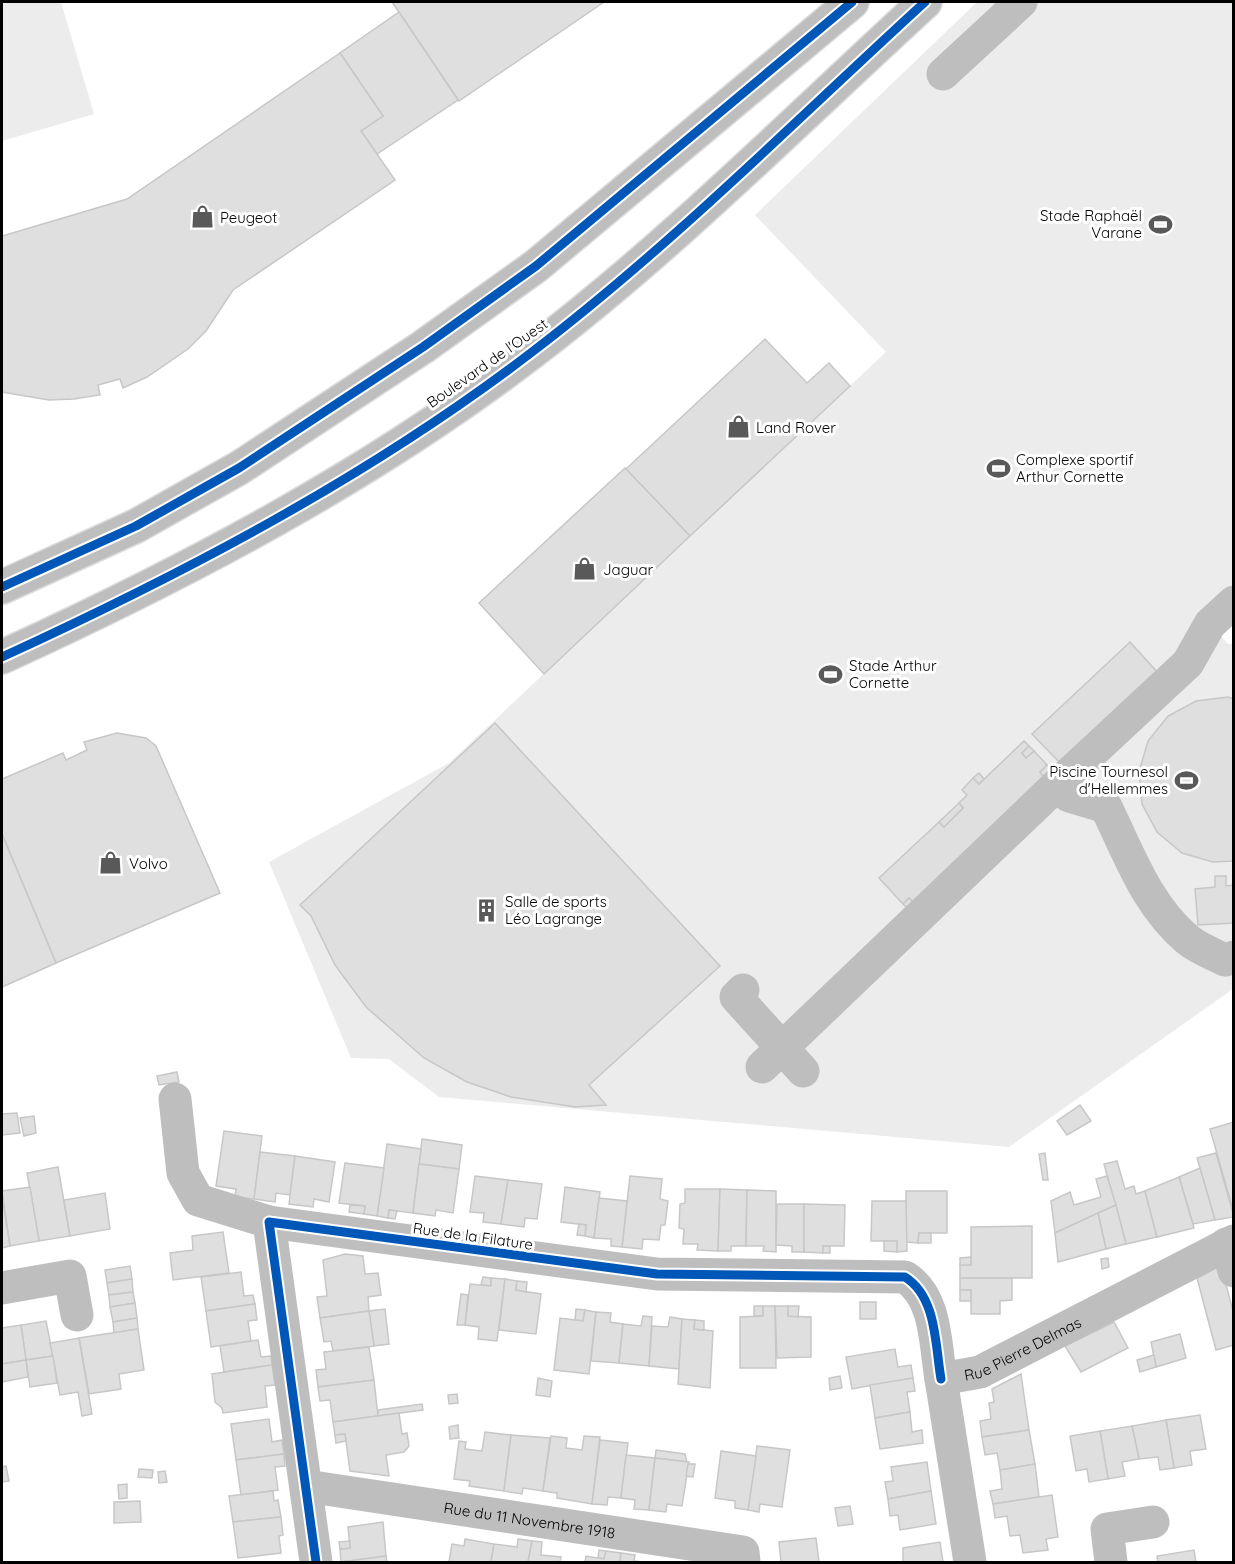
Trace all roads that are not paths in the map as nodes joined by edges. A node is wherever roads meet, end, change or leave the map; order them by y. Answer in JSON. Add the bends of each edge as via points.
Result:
{"nodes":[{"id":1,"x":852,"y":2,"type":"edge"},
{"id":2,"x":925,"y":2,"type":"edge"},
{"id":3,"x":1021,"y":2,"type":"edge"},
{"id":4,"x":943,"y":74,"type":"dead end"},
{"id":5,"x":2,"y":587,"type":"edge"},
{"id":6,"x":1233,"y":602,"type":"edge"},
{"id":7,"x":2,"y":657,"type":"edge"},
{"id":8,"x":1058,"y":784,"type":"junction"},
{"id":9,"x":1233,"y":957,"type":"edge"},
{"id":10,"x":743,"y":990,"type":"dead end"},
{"id":11,"x":771,"y":1057,"type":"junction"},
{"id":12,"x":803,"y":1071,"type":"dead end"},
{"id":13,"x":175,"y":1099,"type":"dead end"},
{"id":14,"x":269,"y":1222,"type":"junction"},
{"id":15,"x":1231,"y":1252,"type":"edge"},
{"id":16,"x":2,"y":1288,"type":"edge"},
{"id":17,"x":77,"y":1315,"type":"dead end"},
{"id":18,"x":941,"y":1379,"type":"junction"},
{"id":19,"x":306,"y":1486,"type":"junction"},
{"id":20,"x":1153,"y":1522,"type":"dead end"},
{"id":21,"x":316,"y":1563,"type":"edge"},
{"id":22,"x":744,"y":1563,"type":"edge"},
{"id":23,"x":970,"y":1563,"type":"edge"},
{"id":24,"x":1111,"y":1563,"type":"edge"}],
"edges":[{"from":1,"to":5,"type":"street","via":[[543,260],[432,341],[230,473],[136,526]]},
{"from":2,"to":7,"type":"street","name":"Boulevard de l'Ouest","via":[[621,281],[461,404],[268,525]]},
{"from":3,"to":4,"type":"street"},
{"from":6,"to":8,"type":"street","via":[[1210,624],[1188,663]]},
{"from":8,"to":9,"type":"street","via":[[1069,796],[1106,807],[1143,885],[1189,940],[1225,960]]},
{"from":8,"to":11,"type":"street"},
{"from":10,"to":11,"type":"street","via":[[736,997]]},
{"from":11,"to":12,"type":"street"},
{"from":13,"to":14,"type":"street","name":"Rue de la Filature","via":[[183,1173],[198,1200]]},
{"from":14,"to":18,"type":"street","name":"Rue de la Filature","via":[[657,1274],[905,1278],[916,1284],[929,1307]]},
{"from":14,"to":19,"type":"street"},
{"from":15,"to":18,"type":"street","name":"Rue Pierre Delmas","via":[[980,1372]]},
{"from":16,"to":17,"type":"street","via":[[70,1276]]},
{"from":18,"to":23,"type":"street"},
{"from":19,"to":21,"type":"street"},
{"from":19,"to":22,"type":"street","name":"Rue du 11 Novembre 1918","via":[[743,1552]]},
{"from":20,"to":24,"type":"street","via":[[1107,1529]]}]}
